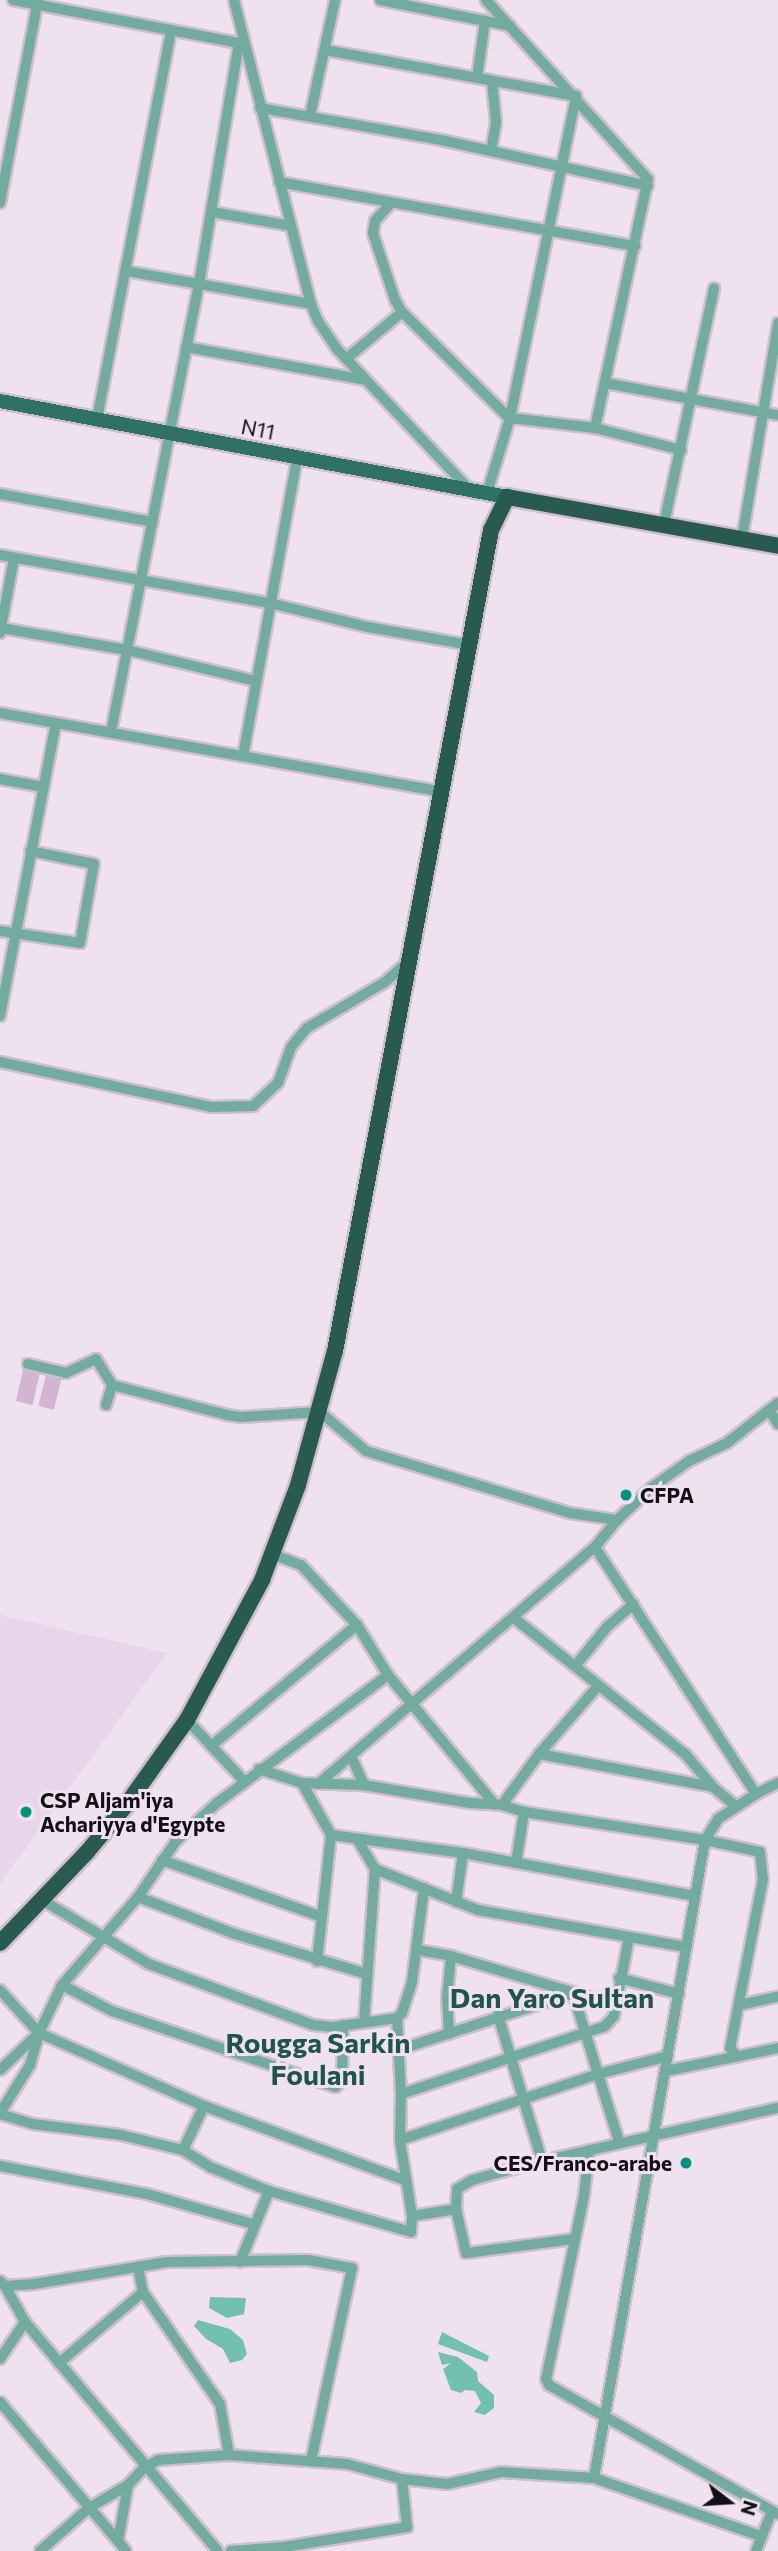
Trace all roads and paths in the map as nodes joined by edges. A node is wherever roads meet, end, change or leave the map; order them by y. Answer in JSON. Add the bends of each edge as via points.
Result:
{"nodes":[{"id":1,"x":13,"y":0,"type":"edge"},
{"id":2,"x":234,"y":0,"type":"edge"},
{"id":3,"x":335,"y":0,"type":"edge"},
{"id":4,"x":380,"y":0,"type":"edge"},
{"id":5,"x":37,"y":2,"type":"edge"},
{"id":6,"x":490,"y":2,"type":"edge"},
{"id":7,"x":485,"y":21,"type":"junction"},
{"id":8,"x":510,"y":26,"type":"junction"},
{"id":9,"x":171,"y":30,"type":"junction"},
{"id":10,"x":241,"y":43,"type":"junction"},
{"id":11,"x":325,"y":50,"type":"junction"},
{"id":12,"x":477,"y":78,"type":"junction"},
{"id":13,"x":492,"y":80,"type":"junction"},
{"id":14,"x":576,"y":96,"type":"junction"},
{"id":15,"x":260,"y":108,"type":"junction"},
{"id":16,"x":310,"y":116,"type":"junction"},
{"id":17,"x":491,"y":151,"type":"junction"},
{"id":18,"x":562,"y":166,"type":"junction"},
{"id":19,"x":279,"y":182,"type":"junction"},
{"id":20,"x":2,"y":186,"type":"edge"},
{"id":21,"x":648,"y":186,"type":"junction"},
{"id":22,"x":0,"y":203,"type":"edge"},
{"id":23,"x":391,"y":203,"type":"junction"},
{"id":24,"x":212,"y":212,"type":"junction"},
{"id":25,"x":291,"y":226,"type":"junction"},
{"id":26,"x":549,"y":230,"type":"junction"},
{"id":27,"x":635,"y":246,"type":"junction"},
{"id":28,"x":126,"y":271,"type":"junction"},
{"id":29,"x":199,"y":284,"type":"junction"},
{"id":30,"x":714,"y":288,"type":"dead end"},
{"id":31,"x":311,"y":304,"type":"junction"},
{"id":32,"x":402,"y":312,"type":"junction"},
{"id":33,"x":778,"y":323,"type":"edge"},
{"id":34,"x":186,"y":347,"type":"junction"},
{"id":35,"x":346,"y":359,"type":"junction"},
{"id":36,"x":365,"y":380,"type":"junction"},
{"id":37,"x":605,"y":383,"type":"junction"},
{"id":38,"x":692,"y":399,"type":"junction"},
{"id":39,"x":0,"y":401,"type":"edge"},
{"id":40,"x":763,"y":412,"type":"junction"},
{"id":41,"x":778,"y":415,"type":"edge"},
{"id":42,"x":510,"y":418,"type":"junction"},
{"id":43,"x":97,"y":419,"type":"junction"},
{"id":44,"x":595,"y":428,"type":"junction"},
{"id":45,"x":169,"y":432,"type":"junction"},
{"id":46,"x":681,"y":450,"type":"junction"},
{"id":47,"x":297,"y":458,"type":"junction"},
{"id":48,"x":470,"y":490,"type":"junction"},
{"id":49,"x":0,"y":494,"type":"edge"},
{"id":50,"x":487,"y":494,"type":"junction"},
{"id":51,"x":508,"y":497,"type":"junction"},
{"id":52,"x":152,"y":522,"type":"junction"},
{"id":53,"x":664,"y":524,"type":"junction"},
{"id":54,"x":742,"y":539,"type":"junction"},
{"id":55,"x":778,"y":546,"type":"edge"},
{"id":56,"x":0,"y":555,"type":"edge"},
{"id":57,"x":14,"y":558,"type":"junction"},
{"id":58,"x":140,"y":580,"type":"junction"},
{"id":59,"x":270,"y":603,"type":"junction"},
{"id":60,"x":0,"y":630,"type":"edge"},
{"id":61,"x":470,"y":645,"type":"junction"},
{"id":62,"x":127,"y":650,"type":"junction"},
{"id":63,"x":256,"y":681,"type":"junction"},
{"id":64,"x":0,"y":713,"type":"edge"},
{"id":65,"x":56,"y":723,"type":"junction"},
{"id":66,"x":111,"y":732,"type":"junction"},
{"id":67,"x":243,"y":756,"type":"junction"},
{"id":68,"x":0,"y":779,"type":"edge"},
{"id":69,"x":43,"y":787,"type":"junction"},
{"id":70,"x":442,"y":792,"type":"junction"},
{"id":71,"x":30,"y":851,"type":"junction"},
{"id":72,"x":0,"y":931,"type":"edge"},
{"id":73,"x":14,"y":933,"type":"junction"},
{"id":74,"x":410,"y":960,"type":"junction"},
{"id":75,"x":0,"y":1016,"type":"edge"},
{"id":76,"x":0,"y":1062,"type":"edge"},
{"id":77,"x":28,"y":1364,"type":"dead end"},
{"id":78,"x":112,"y":1385,"type":"junction"},
{"id":79,"x":106,"y":1405,"type":"dead end"},
{"id":80,"x":774,"y":1406,"type":"edge"},
{"id":81,"x":320,"y":1412,"type":"junction"},
{"id":82,"x":778,"y":1424,"type":"edge"},
{"id":83,"x":617,"y":1520,"type":"junction"},
{"id":84,"x":595,"y":1546,"type":"junction"},
{"id":85,"x":272,"y":1554,"type":"junction"},
{"id":86,"x":633,"y":1604,"type":"junction"},
{"id":87,"x":514,"y":1618,"type":"junction"},
{"id":88,"x":357,"y":1625,"type":"junction"},
{"id":89,"x":576,"y":1665,"type":"junction"},
{"id":90,"x":388,"y":1675,"type":"junction"},
{"id":91,"x":599,"y":1685,"type":"junction"},
{"id":92,"x":413,"y":1704,"type":"junction"},
{"id":93,"x":187,"y":1720,"type":"junction"},
{"id":94,"x":211,"y":1746,"type":"junction"},
{"id":95,"x":539,"y":1754,"type":"junction"},
{"id":96,"x":352,"y":1758,"type":"junction"},
{"id":97,"x":259,"y":1769,"type":"junction"},
{"id":98,"x":244,"y":1782,"type":"junction"},
{"id":99,"x":302,"y":1783,"type":"junction"},
{"id":100,"x":778,"y":1783,"type":"edge"},
{"id":101,"x":318,"y":1784,"type":"junction"},
{"id":102,"x":365,"y":1785,"type":"junction"},
{"id":103,"x":713,"y":1787,"type":"junction"},
{"id":104,"x":756,"y":1794,"type":"junction"},
{"id":105,"x":498,"y":1805,"type":"junction"},
{"id":106,"x":736,"y":1806,"type":"junction"},
{"id":107,"x":524,"y":1812,"type":"junction"},
{"id":108,"x":331,"y":1835,"type":"junction"},
{"id":109,"x":357,"y":1839,"type":"junction"},
{"id":110,"x":705,"y":1840,"type":"junction"},
{"id":111,"x":463,"y":1853,"type":"junction"},
{"id":112,"x":162,"y":1860,"type":"junction"},
{"id":113,"x":516,"y":1863,"type":"junction"},
{"id":114,"x":375,"y":1868,"type":"junction"},
{"id":115,"x":424,"y":1888,"type":"junction"},
{"id":116,"x":695,"y":1896,"type":"junction"},
{"id":117,"x":138,"y":1897,"type":"junction"},
{"id":118,"x":42,"y":1900,"type":"junction"},
{"id":119,"x":456,"y":1902,"type":"junction"},
{"id":120,"x":323,"y":1917,"type":"junction"},
{"id":121,"x":106,"y":1937,"type":"junction"},
{"id":122,"x":629,"y":1937,"type":"junction"},
{"id":123,"x":0,"y":1942,"type":"edge"},
{"id":124,"x":686,"y":1947,"type":"junction"},
{"id":125,"x":418,"y":1950,"type":"junction"},
{"id":126,"x":451,"y":1956,"type":"junction"},
{"id":127,"x":317,"y":1961,"type":"junction"},
{"id":128,"x":366,"y":1974,"type":"junction"},
{"id":129,"x":620,"y":1978,"type":"junction"},
{"id":130,"x":62,"y":1985,"type":"junction"},
{"id":131,"x":0,"y":1990,"type":"edge"},
{"id":132,"x":573,"y":1993,"type":"junction"},
{"id":133,"x":679,"y":1994,"type":"junction"},
{"id":134,"x":778,"y":1997,"type":"edge"},
{"id":135,"x":615,"y":2004,"type":"junction"},
{"id":136,"x":739,"y":2005,"type":"junction"},
{"id":137,"x":498,"y":2015,"type":"junction"},
{"id":138,"x":397,"y":2018,"type":"junction"},
{"id":139,"x":364,"y":2022,"type":"junction"},
{"id":140,"x":343,"y":2025,"type":"junction"},
{"id":141,"x":584,"y":2031,"type":"junction"},
{"id":142,"x":39,"y":2033,"type":"junction"},
{"id":143,"x":449,"y":2034,"type":"junction"},
{"id":144,"x":778,"y":2048,"type":"edge"},
{"id":145,"x":398,"y":2049,"type":"junction"},
{"id":146,"x":512,"y":2055,"type":"junction"},
{"id":147,"x":668,"y":2056,"type":"junction"},
{"id":148,"x":737,"y":2056,"type":"junction"},
{"id":149,"x":0,"y":2070,"type":"edge"},
{"id":150,"x":666,"y":2071,"type":"junction"},
{"id":151,"x":598,"y":2074,"type":"junction"},
{"id":152,"x":401,"y":2094,"type":"junction"},
{"id":153,"x":525,"y":2098,"type":"junction"},
{"id":154,"x":204,"y":2105,"type":"junction"},
{"id":155,"x":778,"y":2108,"type":"edge"},
{"id":156,"x":0,"y":2113,"type":"edge"},
{"id":157,"x":654,"y":2135,"type":"junction"},
{"id":158,"x":400,"y":2140,"type":"junction"},
{"id":159,"x":618,"y":2142,"type":"junction"},
{"id":160,"x":183,"y":2150,"type":"junction"},
{"id":161,"x":589,"y":2150,"type":"junction"},
{"id":162,"x":542,"y":2161,"type":"junction"},
{"id":163,"x":0,"y":2166,"type":"edge"},
{"id":164,"x":404,"y":2180,"type":"junction"},
{"id":165,"x":269,"y":2191,"type":"junction"},
{"id":166,"x":456,"y":2209,"type":"junction"},
{"id":167,"x":412,"y":2216,"type":"junction"},
{"id":168,"x":253,"y":2224,"type":"junction"},
{"id":169,"x":573,"y":2239,"type":"junction"},
{"id":170,"x":240,"y":2262,"type":"junction"},
{"id":171,"x":138,"y":2267,"type":"junction"},
{"id":172,"x":3,"y":2283,"type":"edge"},
{"id":173,"x":143,"y":2292,"type":"junction"},
{"id":174,"x":25,"y":2322,"type":"junction"},
{"id":175,"x":0,"y":2359,"type":"edge"},
{"id":176,"x":59,"y":2363,"type":"junction"},
{"id":177,"x":0,"y":2402,"type":"edge"},
{"id":178,"x":605,"y":2416,"type":"junction"},
{"id":179,"x":229,"y":2455,"type":"junction"},
{"id":180,"x":312,"y":2461,"type":"junction"},
{"id":181,"x":147,"y":2467,"type":"junction"},
{"id":182,"x":594,"y":2478,"type":"junction"},
{"id":183,"x":402,"y":2479,"type":"junction"},
{"id":184,"x":128,"y":2485,"type":"junction"},
{"id":185,"x":89,"y":2508,"type":"junction"},
{"id":186,"x":775,"y":2512,"type":"edge"},
{"id":187,"x":761,"y":2536,"type":"junction"},
{"id":188,"x":118,"y":2541,"type":"junction"},
{"id":189,"x":40,"y":2551,"type":"edge"},
{"id":190,"x":126,"y":2551,"type":"edge"},
{"id":191,"x":218,"y":2551,"type":"edge"},
{"id":192,"x":231,"y":2551,"type":"edge"},
{"id":193,"x":756,"y":2551,"type":"edge"}],
"edges":[{"from":1,"to":5,"type":"street"},
{"from":2,"to":10,"type":"street"},
{"from":3,"to":11,"type":"street"},
{"from":4,"to":7,"type":"street"},
{"from":5,"to":9,"type":"street"},
{"from":5,"to":20,"type":"street"},
{"from":6,"to":8,"type":"street"},
{"from":7,"to":8,"type":"street"},
{"from":7,"to":12,"type":"street"},
{"from":8,"to":14,"type":"street"},
{"from":9,"to":10,"type":"street"},
{"from":9,"to":28,"type":"street"},
{"from":10,"to":15,"type":"street"},
{"from":10,"to":24,"type":"street"},
{"from":11,"to":12,"type":"street"},
{"from":11,"to":16,"type":"street"},
{"from":12,"to":13,"type":"street"},
{"from":13,"to":14,"type":"street"},
{"from":13,"to":17,"type":"street","via":[[496,122]]},
{"from":14,"to":18,"type":"street"},
{"from":14,"to":21,"type":"street","via":[[646,176]]},
{"from":15,"to":16,"type":"street"},
{"from":15,"to":19,"type":"street"},
{"from":16,"to":17,"type":"street"},
{"from":17,"to":18,"type":"street"},
{"from":18,"to":21,"type":"street"},
{"from":18,"to":26,"type":"street"},
{"from":19,"to":23,"type":"street"},
{"from":19,"to":25,"type":"street"},
{"from":20,"to":22,"type":"street"},
{"from":21,"to":27,"type":"street"},
{"from":23,"to":26,"type":"street"},
{"from":23,"to":32,"type":"street","via":[[375,222],[373,233]]},
{"from":24,"to":25,"type":"street"},
{"from":24,"to":29,"type":"street"},
{"from":25,"to":31,"type":"street"},
{"from":26,"to":27,"type":"street"},
{"from":26,"to":42,"type":"street"},
{"from":27,"to":37,"type":"street"},
{"from":28,"to":29,"type":"street"},
{"from":28,"to":43,"type":"street"},
{"from":29,"to":31,"type":"street"},
{"from":29,"to":34,"type":"street"},
{"from":30,"to":38,"type":"street"},
{"from":31,"to":35,"type":"street","via":[[323,330]]},
{"from":32,"to":35,"type":"street"},
{"from":32,"to":42,"type":"street"},
{"from":33,"to":40,"type":"street"},
{"from":34,"to":36,"type":"street"},
{"from":34,"to":45,"type":"street"},
{"from":35,"to":36,"type":"street"},
{"from":36,"to":48,"type":"street"},
{"from":37,"to":38,"type":"street"},
{"from":37,"to":44,"type":"street"},
{"from":38,"to":40,"type":"street"},
{"from":38,"to":46,"type":"street"},
{"from":39,"to":43,"type":"main road","name":"N11"},
{"from":40,"to":41,"type":"street"},
{"from":40,"to":54,"type":"street"},
{"from":42,"to":44,"type":"street"},
{"from":42,"to":50,"type":"street"},
{"from":43,"to":45,"type":"main road","name":"N11"},
{"from":44,"to":46,"type":"street"},
{"from":45,"to":47,"type":"main road","name":"N11"},
{"from":45,"to":52,"type":"street"},
{"from":46,"to":53,"type":"street"},
{"from":47,"to":48,"type":"main road","name":"N11"},
{"from":47,"to":59,"type":"street"},
{"from":48,"to":50,"type":"main road","name":"N11"},
{"from":49,"to":52,"type":"street"},
{"from":50,"to":51,"type":"main road","name":"N11"},
{"from":51,"to":53,"type":"highway"},
{"from":51,"to":61,"type":"highway","via":[[492,530]]},
{"from":52,"to":58,"type":"street"},
{"from":53,"to":54,"type":"highway"},
{"from":54,"to":55,"type":"highway"},
{"from":56,"to":57,"type":"street"},
{"from":57,"to":58,"type":"street"},
{"from":57,"to":60,"type":"street"},
{"from":58,"to":59,"type":"street"},
{"from":58,"to":62,"type":"street"},
{"from":59,"to":61,"type":"street"},
{"from":59,"to":63,"type":"street"},
{"from":60,"to":62,"type":"street"},
{"from":61,"to":70,"type":"highway"},
{"from":62,"to":63,"type":"street"},
{"from":62,"to":66,"type":"street"},
{"from":63,"to":67,"type":"street"},
{"from":64,"to":65,"type":"street"},
{"from":65,"to":66,"type":"street"},
{"from":65,"to":69,"type":"street"},
{"from":66,"to":67,"type":"street"},
{"from":67,"to":70,"type":"street"},
{"from":68,"to":69,"type":"street"},
{"from":69,"to":71,"type":"street"},
{"from":70,"to":74,"type":"highway"},
{"from":71,"to":73,"type":"street"},
{"from":71,"to":73,"type":"street","via":[[94,864],[80,943]]},
{"from":72,"to":73,"type":"street"},
{"from":73,"to":75,"type":"street"},
{"from":74,"to":76,"type":"street","via":[[385,982],[307,1028],[292,1046],[278,1083],[253,1106],[212,1107]]},
{"from":74,"to":81,"type":"highway","via":[[349,1286]]},
{"from":77,"to":78,"type":"street","via":[[66,1373],[96,1359]]},
{"from":78,"to":79,"type":"street"},
{"from":78,"to":81,"type":"street","via":[[242,1417]]},
{"from":80,"to":82,"type":"street"},
{"from":80,"to":83,"type":"street","via":[[727,1443],[689,1461],[651,1488]]},
{"from":81,"to":83,"type":"street","via":[[366,1451],[570,1513]]},
{"from":81,"to":85,"type":"highway"},
{"from":83,"to":84,"type":"street"},
{"from":84,"to":86,"type":"street"},
{"from":84,"to":87,"type":"street"},
{"from":85,"to":88,"type":"street","via":[[301,1565]]},
{"from":85,"to":93,"type":"highway"},
{"from":86,"to":89,"type":"street"},
{"from":86,"to":104,"type":"street"},
{"from":87,"to":89,"type":"street"},
{"from":87,"to":92,"type":"street"},
{"from":88,"to":90,"type":"street"},
{"from":88,"to":94,"type":"street"},
{"from":89,"to":91,"type":"street"},
{"from":90,"to":92,"type":"street"},
{"from":90,"to":97,"type":"street"},
{"from":91,"to":95,"type":"street"},
{"from":91,"to":103,"type":"street","via":[[686,1755]]},
{"from":92,"to":96,"type":"street"},
{"from":92,"to":105,"type":"street"},
{"from":93,"to":94,"type":"street"},
{"from":93,"to":118,"type":"highway","via":[[127,1804]]},
{"from":94,"to":98,"type":"street"},
{"from":95,"to":103,"type":"street"},
{"from":95,"to":105,"type":"street"},
{"from":96,"to":101,"type":"street"},
{"from":96,"to":102,"type":"street"},
{"from":97,"to":98,"type":"street"},
{"from":97,"to":99,"type":"street"},
{"from":98,"to":112,"type":"street","via":[[193,1823]]},
{"from":99,"to":101,"type":"street"},
{"from":99,"to":108,"type":"street"},
{"from":100,"to":104,"type":"street"},
{"from":101,"to":102,"type":"street"},
{"from":102,"to":105,"type":"street"},
{"from":103,"to":106,"type":"street"},
{"from":104,"to":106,"type":"street"},
{"from":105,"to":107,"type":"street"},
{"from":106,"to":110,"type":"street","via":[[714,1824]]},
{"from":107,"to":110,"type":"street"},
{"from":107,"to":113,"type":"street"},
{"from":108,"to":109,"type":"street"},
{"from":108,"to":120,"type":"street"},
{"from":109,"to":111,"type":"street"},
{"from":109,"to":114,"type":"street"},
{"from":110,"to":116,"type":"street"},
{"from":110,"to":136,"type":"street","via":[[760,1852],[764,1868]]},
{"from":111,"to":113,"type":"street"},
{"from":111,"to":119,"type":"street"},
{"from":112,"to":117,"type":"street"},
{"from":112,"to":120,"type":"street"},
{"from":113,"to":116,"type":"street"},
{"from":114,"to":115,"type":"street"},
{"from":114,"to":128,"type":"street"},
{"from":115,"to":119,"type":"street"},
{"from":115,"to":125,"type":"street"},
{"from":116,"to":124,"type":"street"},
{"from":117,"to":121,"type":"street"},
{"from":117,"to":127,"type":"street"},
{"from":118,"to":121,"type":"street"},
{"from":118,"to":123,"type":"highway"},
{"from":119,"to":122,"type":"street"},
{"from":120,"to":127,"type":"street"},
{"from":121,"to":130,"type":"street"},
{"from":121,"to":140,"type":"street","via":[[149,1965],[313,2025]]},
{"from":122,"to":124,"type":"street"},
{"from":122,"to":129,"type":"street"},
{"from":124,"to":133,"type":"street"},
{"from":125,"to":126,"type":"street"},
{"from":125,"to":138,"type":"street","via":[[407,2004]]},
{"from":126,"to":132,"type":"street"},
{"from":126,"to":143,"type":"street"},
{"from":127,"to":128,"type":"street"},
{"from":128,"to":139,"type":"street"},
{"from":129,"to":133,"type":"street"},
{"from":129,"to":135,"type":"street"},
{"from":130,"to":140,"type":"street","via":[[113,2011],[335,2087],[342,2081]]},
{"from":130,"to":142,"type":"street"},
{"from":131,"to":142,"type":"street"},
{"from":132,"to":135,"type":"street"},
{"from":132,"to":137,"type":"street"},
{"from":132,"to":141,"type":"street"},
{"from":133,"to":147,"type":"street"},
{"from":134,"to":136,"type":"street"},
{"from":135,"to":141,"type":"street","via":[[614,2016],[605,2026]]},
{"from":136,"to":148,"type":"street","via":[[730,2048]]},
{"from":137,"to":143,"type":"street"},
{"from":137,"to":146,"type":"street"},
{"from":138,"to":139,"type":"street"},
{"from":138,"to":145,"type":"street"},
{"from":139,"to":140,"type":"street"},
{"from":141,"to":146,"type":"street"},
{"from":141,"to":151,"type":"street"},
{"from":142,"to":149,"type":"street"},
{"from":142,"to":154,"type":"street"},
{"from":142,"to":156,"type":"street","via":[[30,2065]]},
{"from":143,"to":145,"type":"street"},
{"from":144,"to":148,"type":"street"},
{"from":145,"to":152,"type":"street"},
{"from":146,"to":152,"type":"street"},
{"from":146,"to":153,"type":"street"},
{"from":147,"to":150,"type":"street"},
{"from":147,"to":151,"type":"street"},
{"from":148,"to":150,"type":"street"},
{"from":150,"to":157,"type":"street"},
{"from":151,"to":153,"type":"street"},
{"from":151,"to":159,"type":"street"},
{"from":152,"to":158,"type":"street"},
{"from":153,"to":158,"type":"street"},
{"from":153,"to":162,"type":"street"},
{"from":154,"to":160,"type":"street"},
{"from":154,"to":164,"type":"street"},
{"from":155,"to":157,"type":"street"},
{"from":156,"to":160,"type":"street","via":[[33,2124],[121,2135]]},
{"from":157,"to":159,"type":"street"},
{"from":157,"to":178,"type":"street"},
{"from":158,"to":164,"type":"street"},
{"from":159,"to":161,"type":"street"},
{"from":160,"to":165,"type":"street","via":[[210,2167]]},
{"from":161,"to":162,"type":"street"},
{"from":161,"to":169,"type":"street"},
{"from":162,"to":166,"type":"street","via":[[458,2187]]},
{"from":163,"to":168,"type":"street","via":[[147,2194]]},
{"from":164,"to":167,"type":"street"},
{"from":165,"to":167,"type":"street","via":[[411,2232]]},
{"from":165,"to":168,"type":"street"},
{"from":166,"to":167,"type":"street"},
{"from":166,"to":169,"type":"street","via":[[466,2253]]},
{"from":168,"to":170,"type":"street"},
{"from":169,"to":178,"type":"street","via":[[546,2379]]},
{"from":170,"to":171,"type":"street","via":[[167,2262]]},
{"from":170,"to":180,"type":"street","via":[[308,2260],[352,2268]]},
{"from":171,"to":172,"type":"street"},
{"from":171,"to":173,"type":"street"},
{"from":172,"to":174,"type":"street"},
{"from":173,"to":176,"type":"street"},
{"from":173,"to":179,"type":"street","via":[[220,2404]]},
{"from":174,"to":175,"type":"street"},
{"from":174,"to":176,"type":"street"},
{"from":176,"to":181,"type":"street"},
{"from":177,"to":185,"type":"street"},
{"from":178,"to":182,"type":"street"},
{"from":178,"to":186,"type":"street"},
{"from":179,"to":180,"type":"street"},
{"from":179,"to":181,"type":"street","via":[[158,2460]]},
{"from":180,"to":183,"type":"street","via":[[347,2464]]},
{"from":181,"to":184,"type":"street"},
{"from":181,"to":191,"type":"street"},
{"from":182,"to":183,"type":"street","via":[[501,2472],[447,2484]]},
{"from":182,"to":187,"type":"street"},
{"from":183,"to":192,"type":"street","via":[[407,2527]]},
{"from":184,"to":185,"type":"street"},
{"from":184,"to":188,"type":"street"},
{"from":185,"to":188,"type":"street"},
{"from":185,"to":189,"type":"street"},
{"from":186,"to":187,"type":"street"},
{"from":187,"to":193,"type":"street"},
{"from":188,"to":190,"type":"street"}]}
